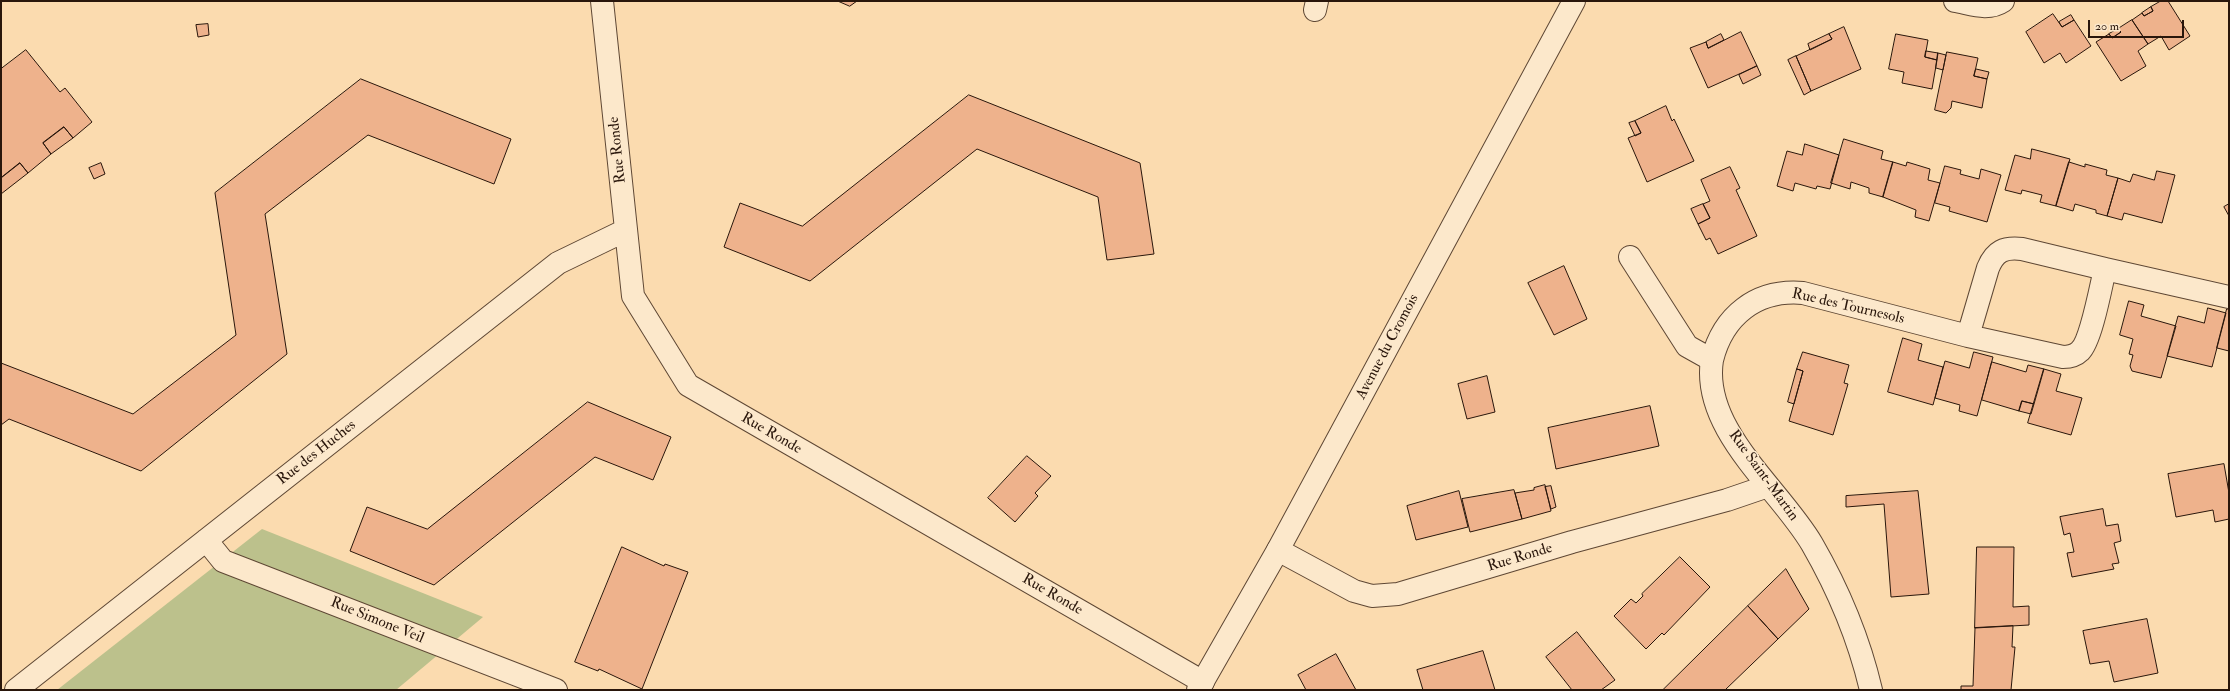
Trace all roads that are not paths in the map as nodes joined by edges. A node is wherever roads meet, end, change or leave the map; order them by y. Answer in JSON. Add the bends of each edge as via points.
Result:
{"nodes":[{"id":1,"x":602,"y":1,"type":"edge"},
{"id":2,"x":1574,"y":1,"type":"edge"},
{"id":3,"x":1955,"y":1,"type":"edge"},
{"id":4,"x":2003,"y":1,"type":"edge"},
{"id":5,"x":626,"y":230,"type":"junction"},
{"id":6,"x":1630,"y":257,"type":"dead end"},
{"id":7,"x":2105,"y":269,"type":"junction"},
{"id":8,"x":2229,"y":297,"type":"edge"},
{"id":9,"x":1968,"y":336,"type":"junction"},
{"id":10,"x":1712,"y":360,"type":"junction"},
{"id":11,"x":1768,"y":486,"type":"junction"},
{"id":12,"x":206,"y":540,"type":"junction"},
{"id":13,"x":1278,"y":550,"type":"junction"},
{"id":14,"x":1201,"y":686,"type":"edge"},
{"id":15,"x":16,"y":690,"type":"edge"},
{"id":16,"x":556,"y":690,"type":"edge"},
{"id":17,"x":1871,"y":690,"type":"edge"}],
"edges":[{"from":1,"to":5,"type":"street","name":"Rue Ronde"},
{"from":2,"to":13,"type":"street","name":"Avenue du Cromois"},
{"from":3,"to":4,"type":"street","via":[[1987,7]]},
{"from":5,"to":12,"type":"street","name":"Rue des Huches","via":[[558,263]]},
{"from":5,"to":14,"type":"street","name":"Rue Ronde","via":[[633,296],[688,385]]},
{"from":6,"to":10,"type":"street","via":[[1687,346]]},
{"from":7,"to":8,"type":"street"},
{"from":7,"to":9,"type":"street","via":[[2022,249],[2009,248],[1999,251],[1992,258],[1988,268]]},
{"from":7,"to":9,"type":"street","name":"Rue des Tournesols","via":[[2087,339],[2081,351],[2072,357]]},
{"from":9,"to":10,"type":"street","name":"Rue des Tournesols","via":[[1802,293],[1789,292],[1755,301],[1732,318],[1722,331]]},
{"from":10,"to":11,"type":"street","name":"Rue Saint-Martin","via":[[1710,383],[1716,406],[1739,447]]},
{"from":11,"to":13,"type":"street","name":"Rue Ronde","via":[[1398,594],[1372,596],[1354,591]]},
{"from":11,"to":17,"type":"street","name":"Rue Saint-Martin","via":[[1797,521],[1826,571],[1851,626]]},
{"from":12,"to":15,"type":"street","name":"Rue des Huches"},
{"from":12,"to":16,"type":"street","name":"Rue Simone Veil","via":[[223,561]]},
{"from":13,"to":14,"type":"street","name":"Avenue du Cromois"}]}
